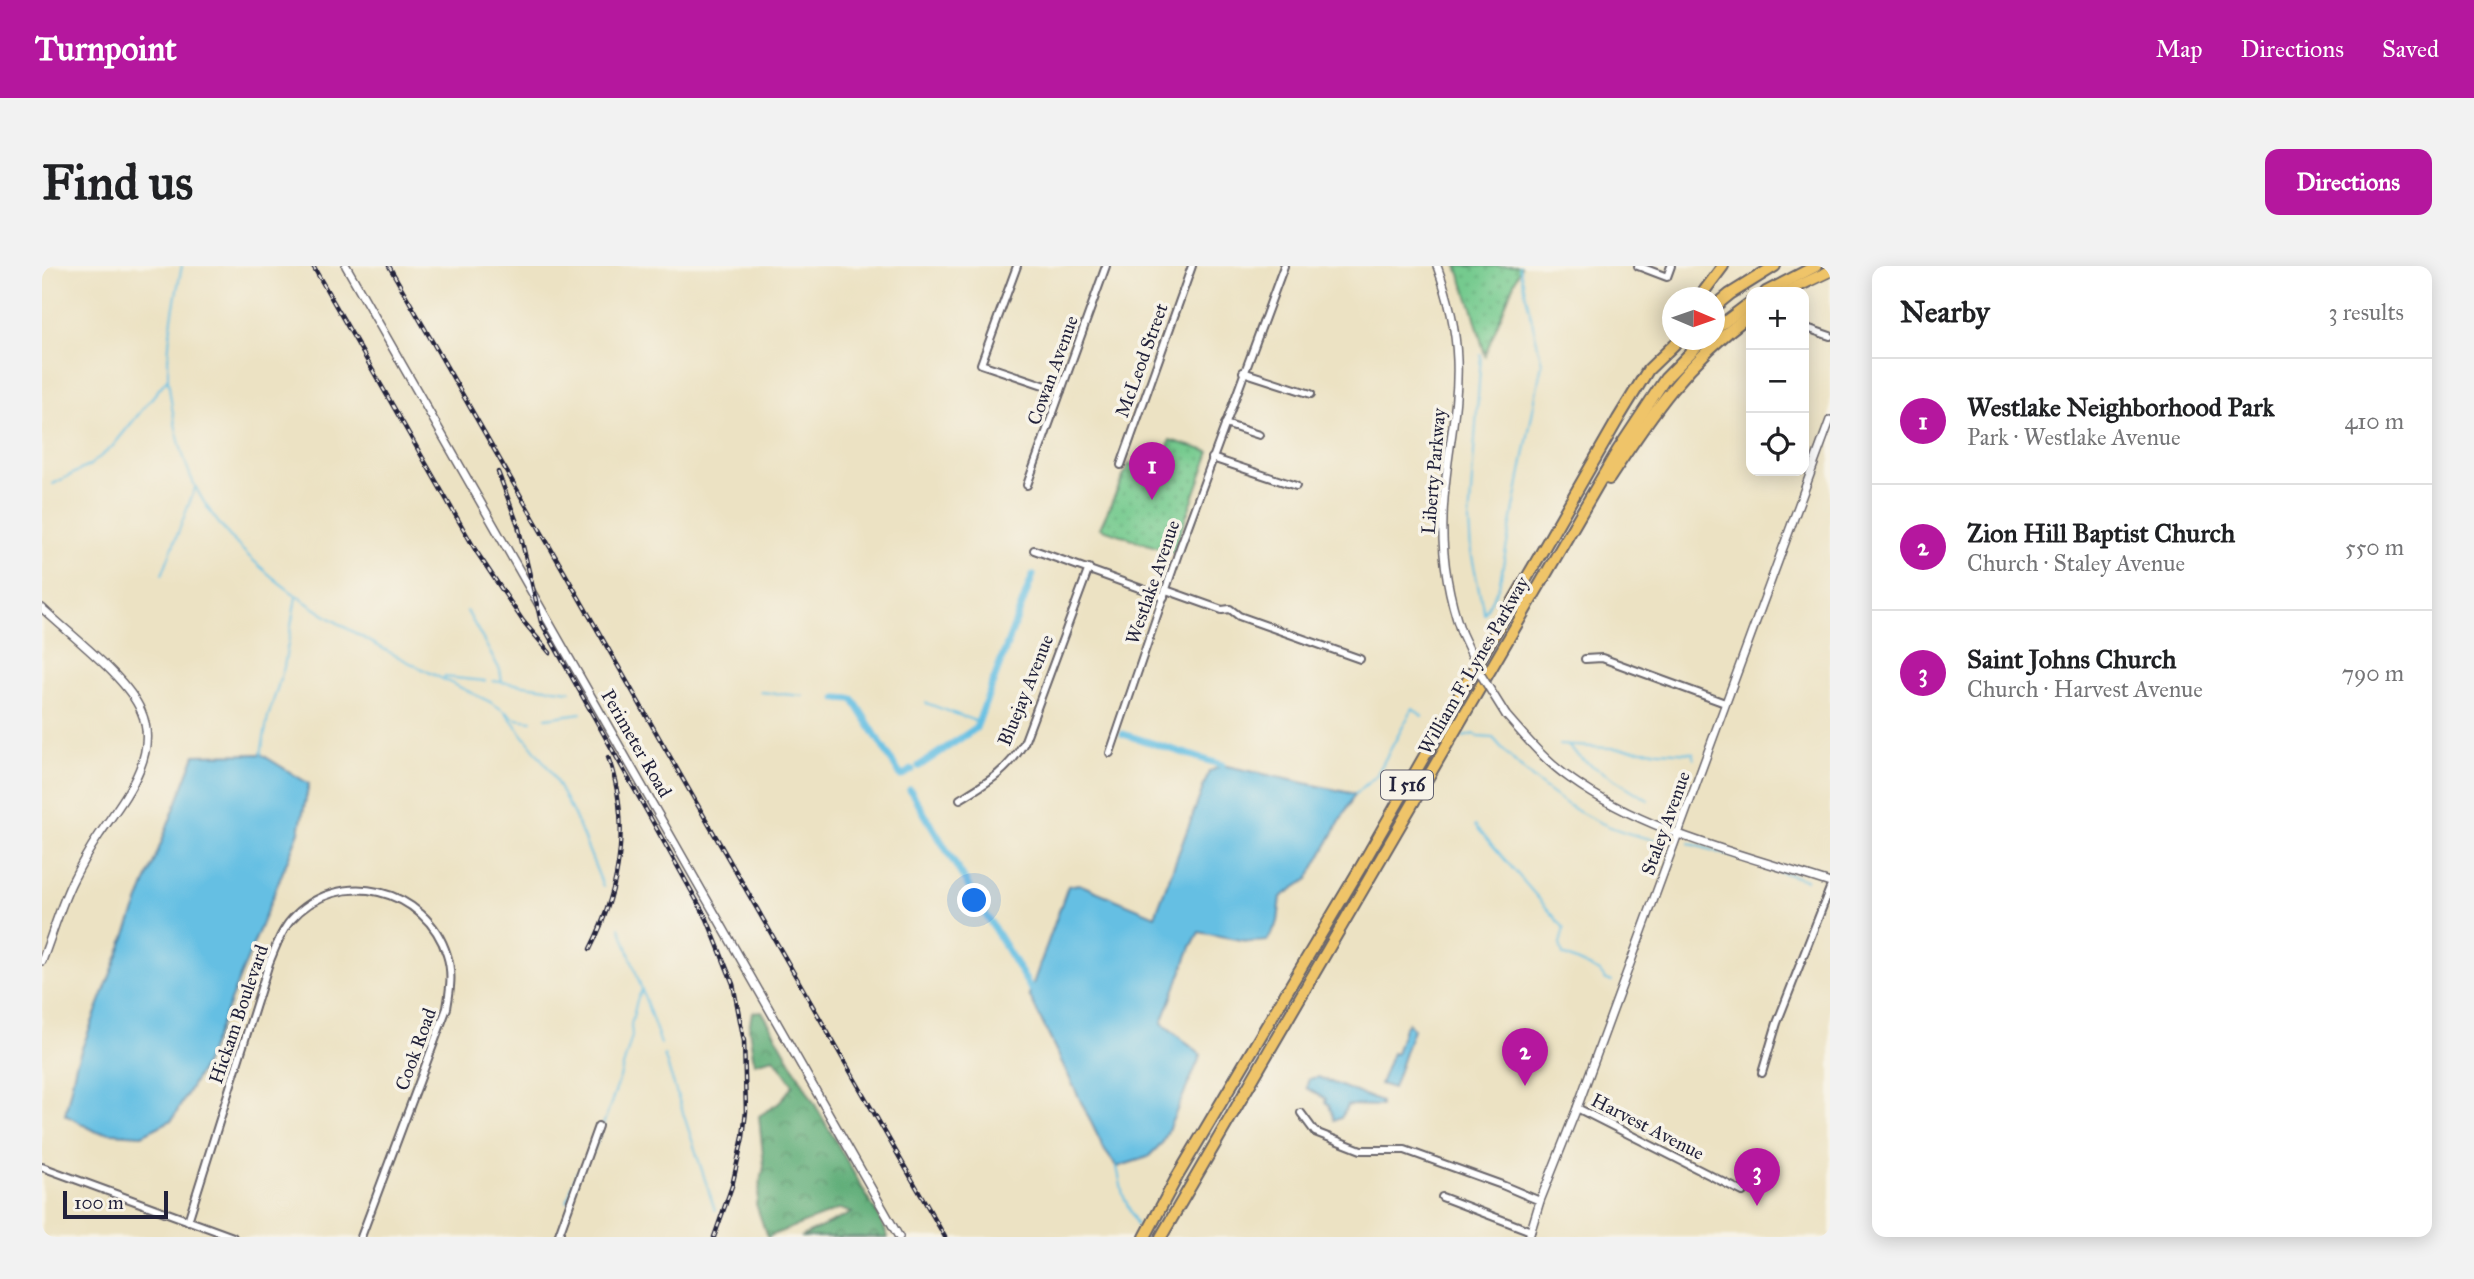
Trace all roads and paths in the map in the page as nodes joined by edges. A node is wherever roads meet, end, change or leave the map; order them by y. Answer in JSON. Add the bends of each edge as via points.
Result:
{"nodes":[{"id":1,"x":346,"y":266,"type":"edge"},
{"id":2,"x":1017,"y":266,"type":"edge"},
{"id":3,"x":1106,"y":266,"type":"edge"},
{"id":4,"x":1192,"y":266,"type":"edge"},
{"id":5,"x":1284,"y":266,"type":"edge"},
{"id":6,"x":1437,"y":266,"type":"edge"},
{"id":7,"x":1638,"y":266,"type":"edge"},
{"id":8,"x":1671,"y":266,"type":"edge"},
{"id":9,"x":1723,"y":266,"type":"edge"},
{"id":10,"x":1775,"y":266,"type":"edge"},
{"id":11,"x":1816,"y":266,"type":"edge"},
{"id":12,"x":1830,"y":271,"type":"edge"},
{"id":13,"x":1707,"y":287,"type":"edge"},
{"id":14,"x":1776,"y":287,"type":"edge"},
{"id":15,"x":1796,"y":287,"type":"edge"},
{"id":16,"x":1725,"y":298,"type":"edge"},
{"id":17,"x":1746,"y":306,"type":"edge"},
{"id":18,"x":1746,"y":318,"type":"edge"},
{"id":19,"x":1725,"y":322,"type":"edge"},
{"id":20,"x":1809,"y":329,"type":"edge"},
{"id":21,"x":1830,"y":337,"type":"edge"},
{"id":22,"x":1662,"y":350,"type":"edge"},
{"id":23,"x":1669,"y":350,"type":"edge"},
{"id":24,"x":1693,"y":350,"type":"edge"},
{"id":25,"x":1648,"y":370,"type":"junction"},
{"id":26,"x":1243,"y":372,"type":"junction"},
{"id":27,"x":1061,"y":391,"type":"junction"},
{"id":28,"x":1311,"y":394,"type":"dead end"},
{"id":29,"x":1830,"y":420,"type":"edge"},
{"id":30,"x":1225,"y":424,"type":"junction"},
{"id":31,"x":1259,"y":435,"type":"dead end"},
{"id":32,"x":1212,"y":458,"type":"junction"},
{"id":33,"x":1121,"y":465,"type":"dead end"},
{"id":34,"x":1027,"y":485,"type":"dead end"},
{"id":35,"x":1296,"y":486,"type":"dead end"},
{"id":36,"x":1565,"y":541,"type":"junction"},
{"id":37,"x":1034,"y":550,"type":"dead end"},
{"id":38,"x":1089,"y":568,"type":"junction"},
{"id":39,"x":1165,"y":594,"type":"junction"},
{"id":40,"x":42,"y":608,"type":"edge"},
{"id":41,"x":1360,"y":659,"type":"dead end"},
{"id":42,"x":1585,"y":659,"type":"dead end"},
{"id":43,"x":1725,"y":703,"type":"junction"},
{"id":44,"x":1110,"y":752,"type":"dead end"},
{"id":45,"x":960,"y":799,"type":"dead end"},
{"id":46,"x":1678,"y":833,"type":"junction"},
{"id":47,"x":1830,"y":885,"type":"edge"},
{"id":48,"x":386,"y":893,"type":"joint"},
{"id":49,"x":42,"y":961,"type":"edge"},
{"id":50,"x":1762,"y":1073,"type":"dead end"},
{"id":51,"x":1577,"y":1108,"type":"junction"},
{"id":52,"x":1301,"y":1113,"type":"dead end"},
{"id":53,"x":598,"y":1126,"type":"dead end"},
{"id":54,"x":42,"y":1167,"type":"edge"},
{"id":55,"x":1744,"y":1192,"type":"dead end"},
{"id":56,"x":1443,"y":1197,"type":"dead end"},
{"id":57,"x":1540,"y":1200,"type":"junction"},
{"id":58,"x":188,"y":1221,"type":"junction"},
{"id":59,"x":1530,"y":1234,"type":"edge"},
{"id":60,"x":233,"y":1237,"type":"edge"},
{"id":61,"x":361,"y":1237,"type":"edge"},
{"id":62,"x":558,"y":1237,"type":"edge"},
{"id":63,"x":899,"y":1237,"type":"edge"},
{"id":64,"x":1145,"y":1237,"type":"edge"},
{"id":65,"x":1161,"y":1237,"type":"edge"}],
"edges":[{"from":1,"to":63,"type":"street","name":"Perimeter Road"},
{"from":2,"to":27,"type":"street","via":[[981,364]]},
{"from":3,"to":27,"type":"street","name":"Cowan Avenue"},
{"from":4,"to":33,"type":"street","name":"McLeod Street"},
{"from":5,"to":26,"type":"street","name":"Westlake Avenue"},
{"from":6,"to":46,"type":"street","name":"Liberty Parkway","bridge":true,"via":[[1457,343],[1443,547],[1449,594],[1461,632],[1506,715],[1536,749],[1570,779],[1616,807]]},
{"from":7,"to":8,"type":"street","via":[[1667,277]]},
{"from":9,"to":13,"type":"highway"},
{"from":10,"to":16,"type":"highway"},
{"from":11,"to":14,"type":"highway"},
{"from":12,"to":15,"type":"highway"},
{"from":17,"to":19,"type":"highway"},
{"from":18,"to":36,"type":"highway","via":[[1686,371]]},
{"from":20,"to":21,"type":"street"},
{"from":22,"to":25,"type":"highway"},
{"from":23,"to":25,"type":"highway","name":"William F. Lynes Parkway","number":"I 516"},
{"from":24,"to":36,"type":"highway","name":"William F. Lynes Parkway","number":"I 516","via":[[1650,400]]},
{"from":25,"to":64,"type":"highway","name":"William F. Lynes Parkway","number":"I 516"},
{"from":26,"to":28,"type":"street"},
{"from":26,"to":30,"type":"street","name":"Westlake Avenue"},
{"from":27,"to":34,"type":"street","name":"Cowan Avenue"},
{"from":29,"to":43,"type":"street","name":"Staley Avenue"},
{"from":30,"to":31,"type":"street"},
{"from":30,"to":32,"type":"street","name":"Westlake Avenue"},
{"from":32,"to":35,"type":"street"},
{"from":32,"to":39,"type":"street","name":"Westlake Avenue"},
{"from":36,"to":65,"type":"highway","name":"William F. Lynes Parkway","number":"I 516"},
{"from":37,"to":38,"type":"street"},
{"from":38,"to":39,"type":"street"},
{"from":38,"to":45,"type":"street","name":"Bluejay Avenue","via":[[1024,743],[1000,775]]},
{"from":39,"to":41,"type":"street","via":[[1230,609]]},
{"from":39,"to":44,"type":"street","name":"Westlake Avenue"},
{"from":40,"to":49,"type":"street","via":[[134,697],[143,713],[146,742],[142,765],[126,798],[72,883]]},
{"from":42,"to":43,"type":"street","via":[[1602,658]]},
{"from":43,"to":46,"type":"street","name":"Staley Avenue"},
{"from":46,"to":47,"type":"street","name":"Liberty Parkway"},
{"from":46,"to":51,"type":"street","name":"Staley Avenue"},
{"from":47,"to":50,"type":"street"},
{"from":48,"to":58,"type":"street","name":"Hickam Boulevard","via":[[362,889],[336,892],[309,904],[288,923],[269,963]]},
{"from":48,"to":61,"type":"street","name":"Cook Road","via":[[416,909],[434,927],[448,956],[451,989]]},
{"from":51,"to":55,"type":"street","name":"Harvest Avenue"},
{"from":51,"to":57,"type":"street","name":"Staley Avenue"},
{"from":52,"to":57,"type":"street","via":[[1315,1132],[1361,1150],[1405,1150]]},
{"from":53,"to":62,"type":"street"},
{"from":54,"to":58,"type":"street"},
{"from":56,"to":59,"type":"street"},
{"from":57,"to":59,"type":"street","name":"Staley Avenue"},
{"from":58,"to":60,"type":"street"}]}
